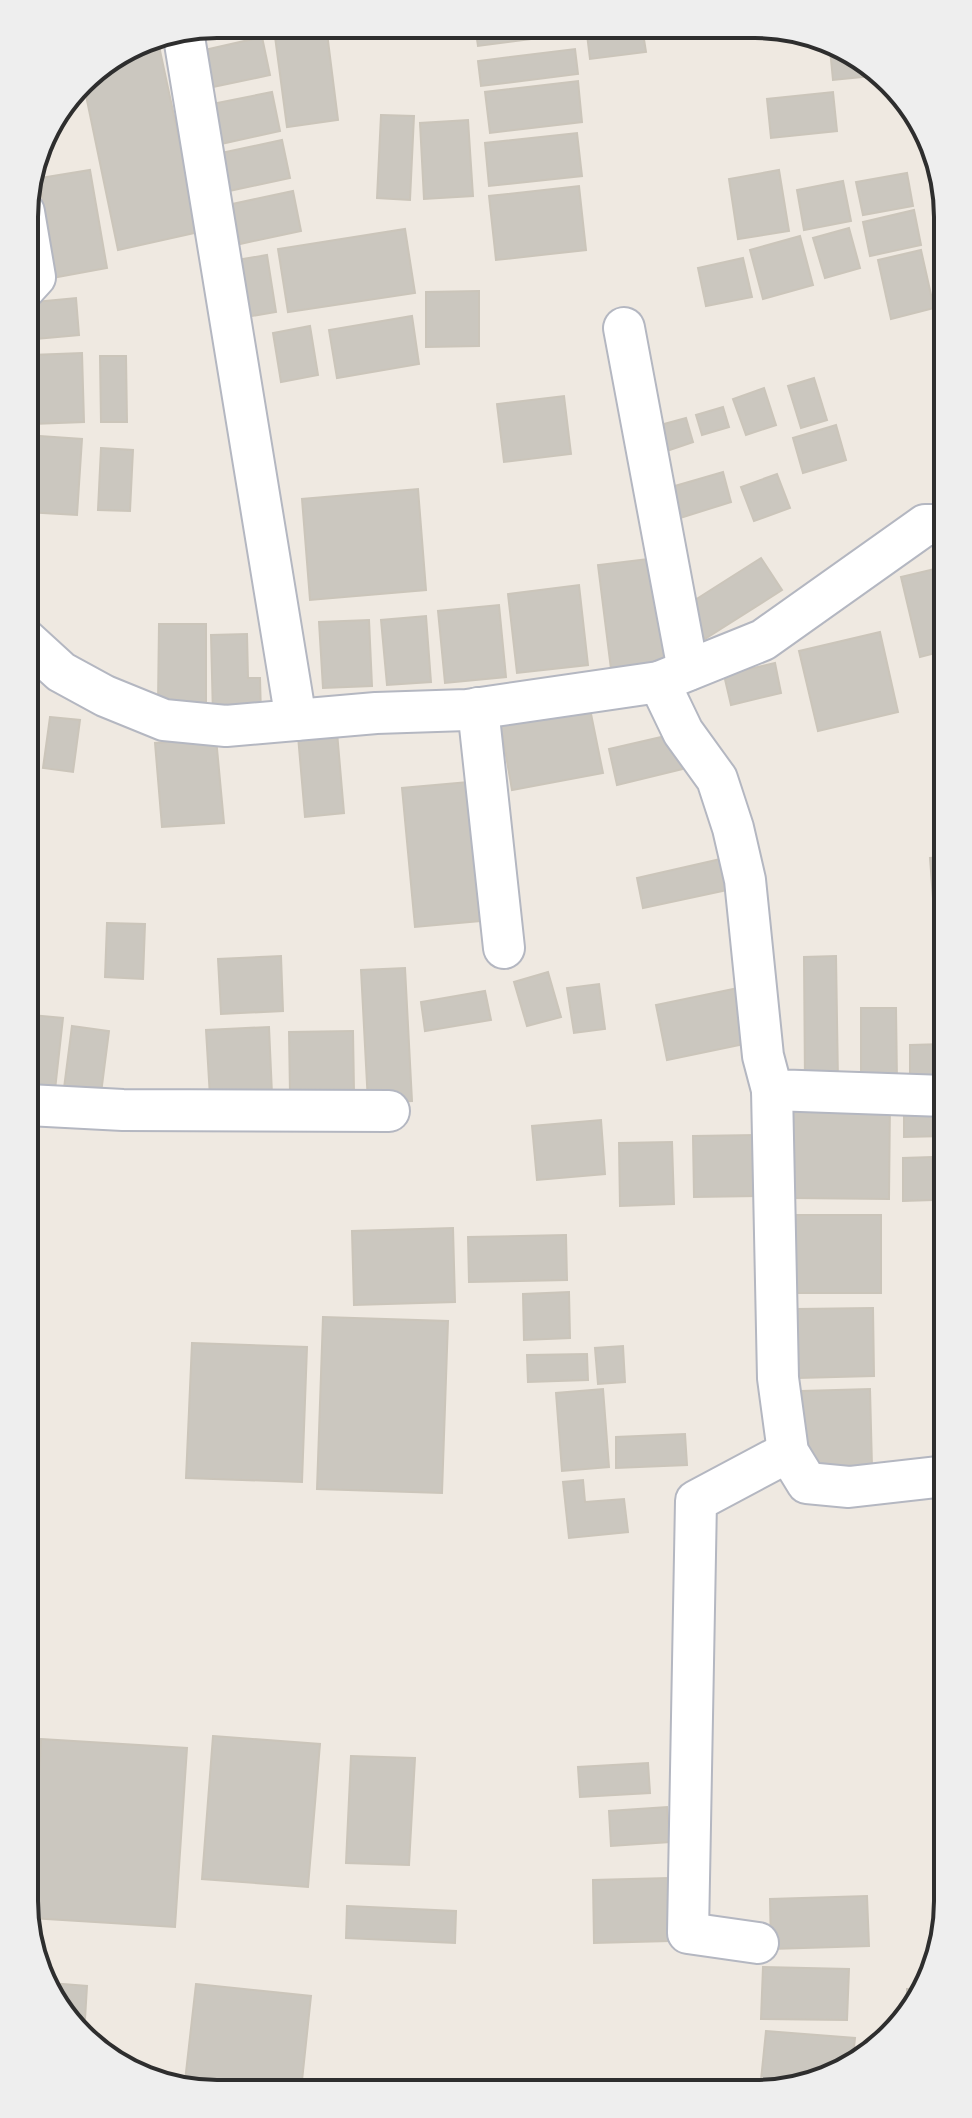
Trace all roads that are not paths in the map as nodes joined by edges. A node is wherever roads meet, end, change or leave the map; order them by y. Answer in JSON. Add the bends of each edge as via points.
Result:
{"nodes":[{"id":1,"x":185,"y":41,"type":"edge"},
{"id":2,"x":624,"y":328,"type":"dead end"},
{"id":3,"x":934,"y":525,"type":"edge"},
{"id":4,"x":38,"y":651,"type":"edge"},
{"id":5,"x":674,"y":676,"type":"junction"},
{"id":6,"x":478,"y":708,"type":"junction"},
{"id":7,"x":296,"y":720,"type":"junction"},
{"id":8,"x":504,"y":948,"type":"dead end"},
{"id":9,"x":772,"y":1090,"type":"junction"},
{"id":10,"x":934,"y":1096,"type":"edge"},
{"id":11,"x":38,"y":1106,"type":"edge"},
{"id":12,"x":389,"y":1111,"type":"dead end"},
{"id":13,"x":788,"y":1452,"type":"junction"},
{"id":14,"x":934,"y":1477,"type":"edge"},
{"id":15,"x":758,"y":1943,"type":"dead end"}],
"edges":[{"from":1,"to":7,"type":"street"},
{"from":2,"to":5,"type":"street"},
{"from":3,"to":5,"type":"street","via":[[925,525],[763,640]]},
{"from":4,"to":7,"type":"street","via":[[61,672],[164,720],[226,726]]},
{"from":5,"to":6,"type":"street"},
{"from":5,"to":9,"type":"street","via":[[683,732],[717,779],[733,828],[745,880],[763,1056]]},
{"from":6,"to":7,"type":"street"},
{"from":6,"to":8,"type":"street"},
{"from":9,"to":10,"type":"street"},
{"from":9,"to":13,"type":"street","via":[[778,1378]]},
{"from":11,"to":12,"type":"street"},
{"from":13,"to":14,"type":"street","via":[[807,1483],[849,1487]]},
{"from":13,"to":15,"type":"street","via":[[696,1501],[688,1933]]}]}
